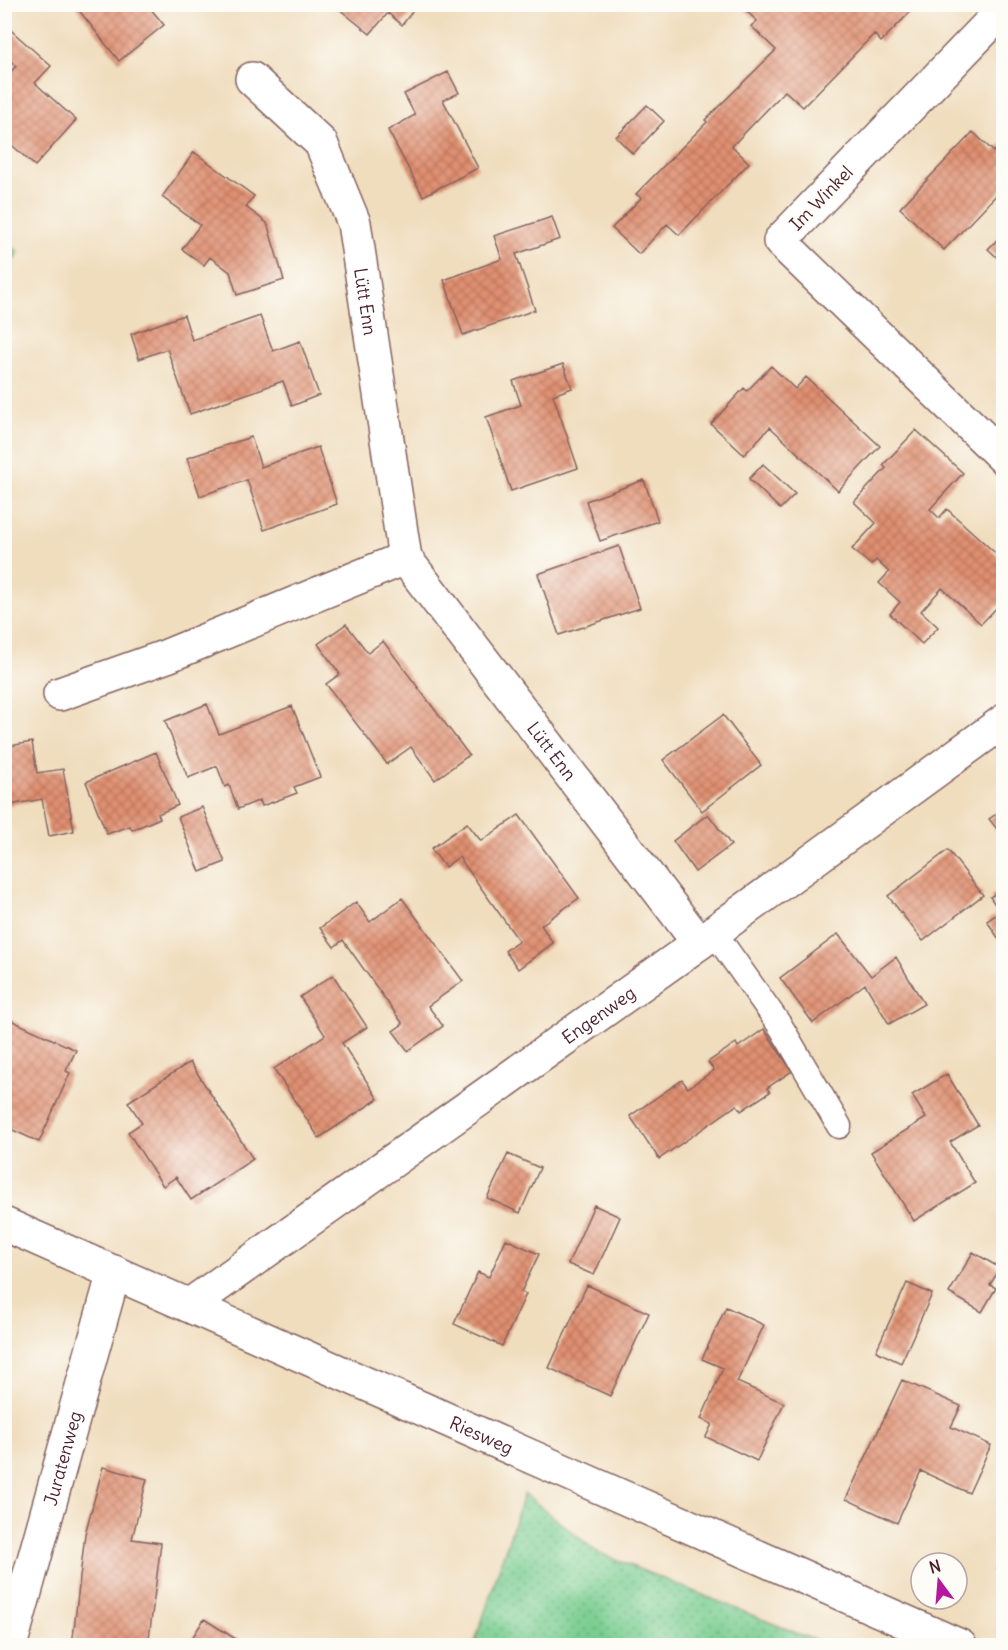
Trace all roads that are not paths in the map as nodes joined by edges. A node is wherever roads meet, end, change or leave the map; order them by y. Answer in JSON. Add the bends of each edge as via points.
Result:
{"nodes":[{"id":1,"x":1004,"y":9,"type":"edge"},
{"id":2,"x":252,"y":79,"type":"dead end"},
{"id":3,"x":1004,"y":458,"type":"edge"},
{"id":4,"x":405,"y":558,"type":"junction"},
{"id":5,"x":60,"y":694,"type":"dead end"},
{"id":6,"x":1004,"y":721,"type":"edge"},
{"id":7,"x":706,"y":937,"type":"junction"},
{"id":8,"x":839,"y":1126,"type":"dead end"},
{"id":9,"x":4,"y":1224,"type":"edge"},
{"id":10,"x":114,"y":1272,"type":"junction"},
{"id":11,"x":190,"y":1305,"type":"junction"},
{"id":12,"x":10,"y":1646,"type":"edge"},
{"id":13,"x":960,"y":1646,"type":"edge"}],
"edges":[{"from":1,"to":3,"type":"street","name":"Im Winkel","via":[[780,241]]},
{"from":2,"to":4,"type":"street","name":"Lütt Enn","via":[[321,143],[354,223]]},
{"from":4,"to":5,"type":"street","via":[[167,656]]},
{"from":4,"to":7,"type":"street","name":"Lütt Enn"},
{"from":6,"to":7,"type":"street","name":"Engenweg"},
{"from":7,"to":8,"type":"lane","via":[[781,1028]]},
{"from":7,"to":11,"type":"street","name":"Engenweg"},
{"from":9,"to":10,"type":"street","name":"Riesweg"},
{"from":10,"to":11,"type":"street","name":"Riesweg"},
{"from":10,"to":12,"type":"street","name":"Juratenweg"},
{"from":11,"to":13,"type":"street","name":"Riesweg"}]}
